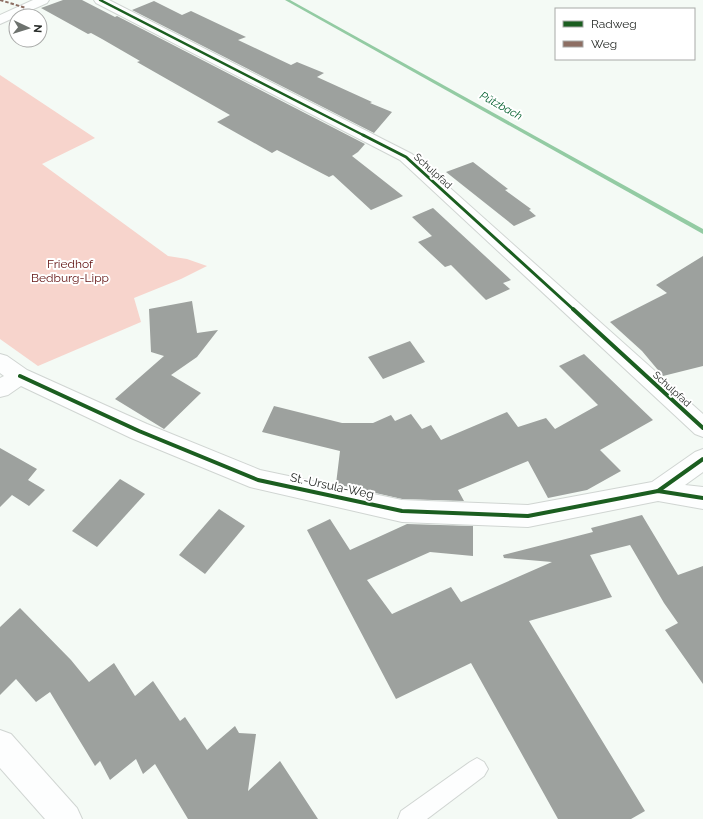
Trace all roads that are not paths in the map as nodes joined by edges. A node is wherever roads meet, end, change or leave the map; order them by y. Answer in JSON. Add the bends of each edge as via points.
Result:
{"nodes":[{"id":1,"x":43,"y":0,"type":"edge"},
{"id":2,"x":100,"y":0,"type":"edge"},
{"id":3,"x":0,"y":20,"type":"edge"},
{"id":4,"x":0,"y":362,"type":"edge"},
{"id":5,"x":20,"y":376,"type":"junction"},
{"id":6,"x":0,"y":389,"type":"edge"},
{"id":7,"x":703,"y":428,"type":"edge"},
{"id":8,"x":703,"y":459,"type":"edge"},
{"id":9,"x":658,"y":491,"type":"junction"},
{"id":10,"x":703,"y":498,"type":"edge"},
{"id":11,"x":0,"y":745,"type":"edge"},
{"id":12,"x":476,"y":769,"type":"dead end"},
{"id":13,"x":66,"y":819,"type":"edge"},
{"id":14,"x":409,"y":819,"type":"edge"}],
"edges":[{"from":1,"to":3,"type":"street"},
{"from":2,"to":7,"type":"street","name":"Schulpfad","via":[[406,157]]},
{"from":4,"to":5,"type":"street","name":"St.-Ursula-Weg"},
{"from":5,"to":6,"type":"street"},
{"from":5,"to":9,"type":"street","name":"St.-Ursula-Weg","via":[[139,431],[258,480],[402,511],[528,516]]},
{"from":8,"to":9,"type":"street","name":"St.-Ursula-Weg"},
{"from":9,"to":10,"type":"street","name":"St.-Ursula-Weg"},
{"from":11,"to":13,"type":"street"},
{"from":12,"to":14,"type":"lane"}]}
